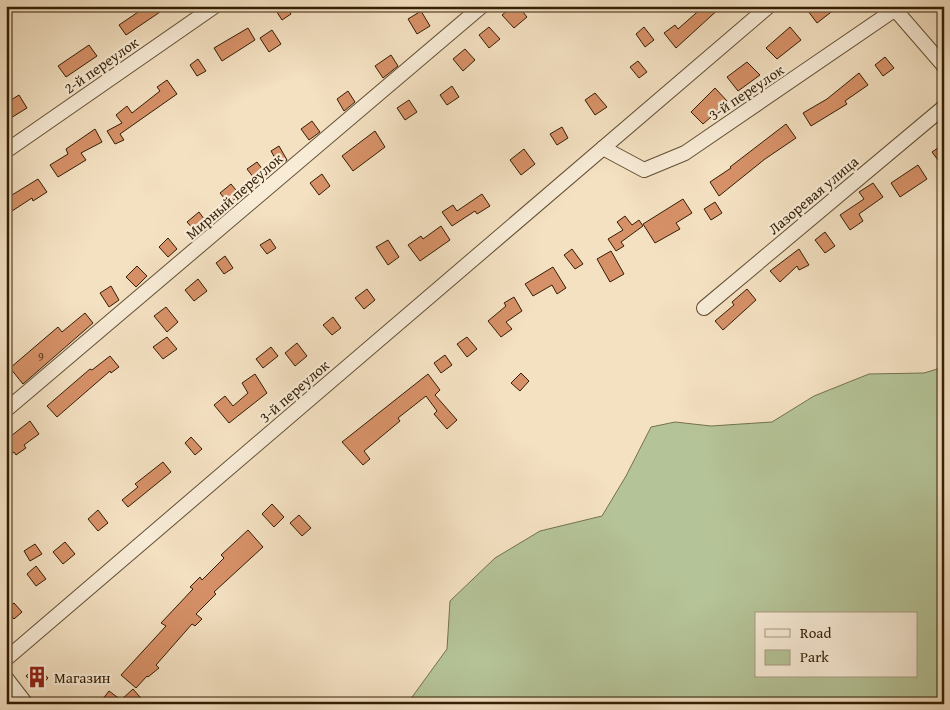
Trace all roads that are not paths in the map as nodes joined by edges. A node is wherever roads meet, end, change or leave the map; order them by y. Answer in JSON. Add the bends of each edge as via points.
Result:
{"nodes":[{"id":1,"x":215,"y":6,"type":"edge"},
{"id":2,"x":482,"y":6,"type":"edge"},
{"id":3,"x":769,"y":6,"type":"edge"},
{"id":4,"x":896,"y":7,"type":"edge"},
{"id":5,"x":944,"y":66,"type":"edge"},
{"id":6,"x":944,"y":107,"type":"edge"},
{"id":7,"x":603,"y":148,"type":"junction"},
{"id":8,"x":6,"y":151,"type":"edge"},
{"id":9,"x":704,"y":308,"type":"dead end"},
{"id":10,"x":6,"y":410,"type":"edge"},
{"id":11,"x":6,"y":659,"type":"edge"},
{"id":12,"x":6,"y":678,"type":"edge"},
{"id":13,"x":26,"y":704,"type":"edge"}],
"edges":[{"from":1,"to":8,"type":"street","name":"2-й переулок"},
{"from":2,"to":10,"type":"street","name":"Мирный переулок"},
{"from":3,"to":7,"type":"street","name":"3-й переулок"},
{"from":4,"to":5,"type":"street"},
{"from":4,"to":7,"type":"street","name":"3-й переулок","via":[[684,153],[644,170]]},
{"from":6,"to":9,"type":"street","name":"Лазоревая улица"},
{"from":7,"to":11,"type":"street","name":"3-й переулок"},
{"from":12,"to":13,"type":"street"}]}
